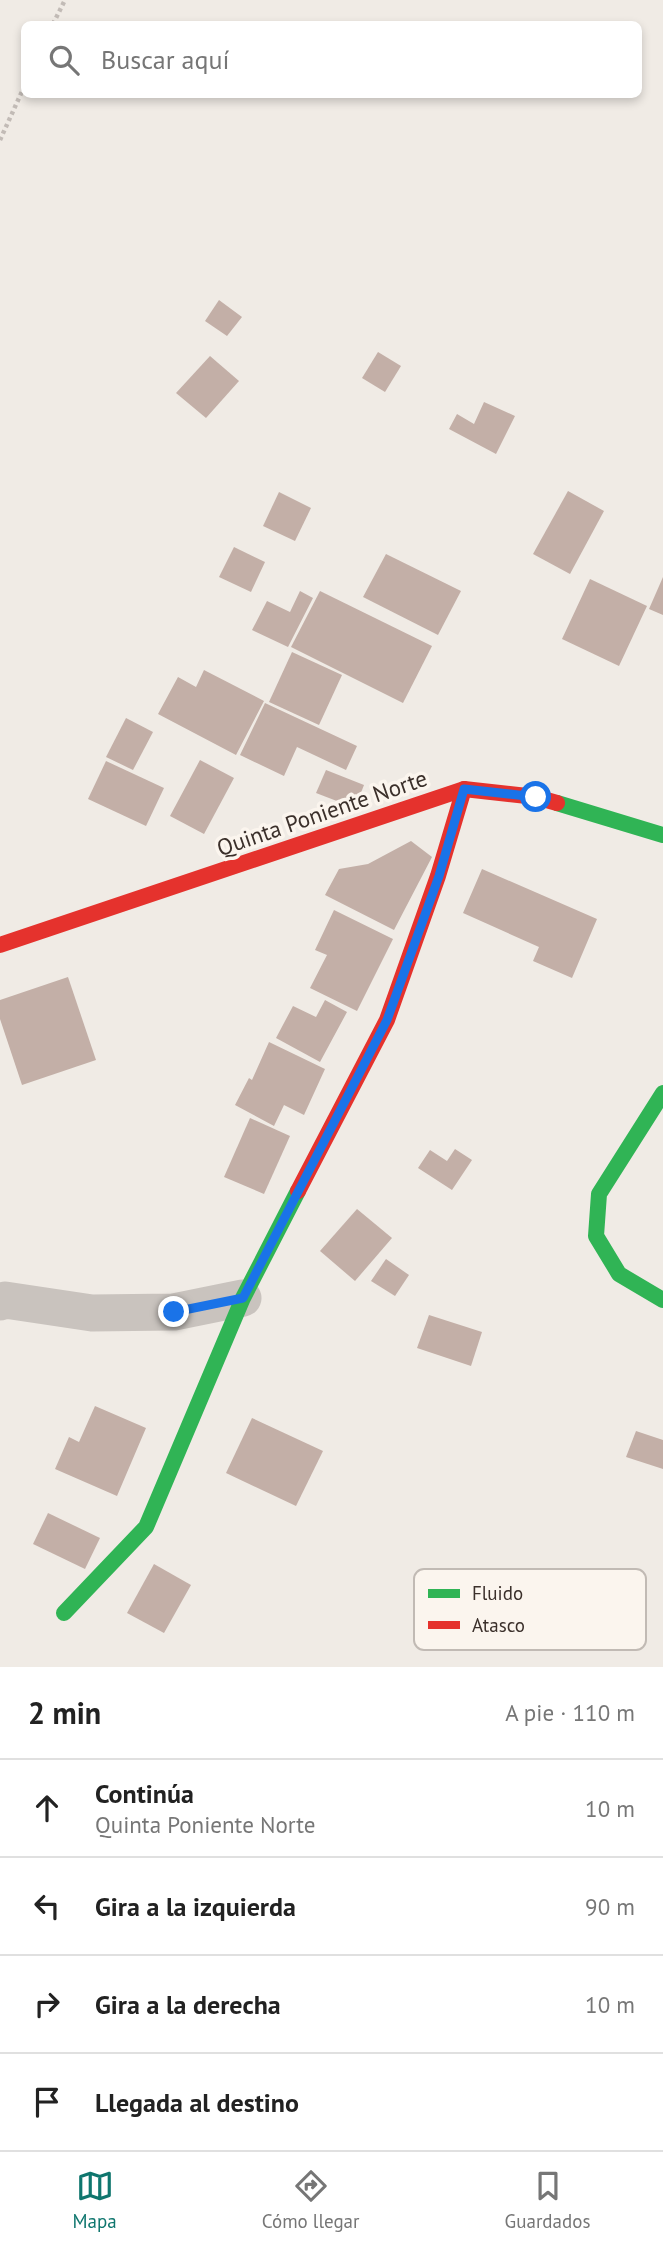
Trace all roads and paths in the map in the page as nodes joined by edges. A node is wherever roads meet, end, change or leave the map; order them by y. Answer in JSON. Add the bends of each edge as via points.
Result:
{"nodes":[{"id":1,"x":65,"y":0,"type":"edge"},
{"id":2,"x":54,"y":21,"type":"edge"},
{"id":3,"x":21,"y":94,"type":"edge"},
{"id":4,"x":0,"y":140,"type":"edge"},
{"id":5,"x":464,"y":789,"type":"junction"},
{"id":6,"x":663,"y":835,"type":"edge"},
{"id":7,"x":0,"y":945,"type":"edge"},
{"id":8,"x":663,"y":1093,"type":"edge"},
{"id":9,"x":243,"y":1298,"type":"junction"},
{"id":10,"x":663,"y":1300,"type":"edge"},
{"id":11,"x":0,"y":1302,"type":"edge"},
{"id":12,"x":64,"y":1613,"type":"dead end"}],
"edges":[{"from":1,"to":2,"type":"path"},
{"from":3,"to":4,"type":"path"},
{"from":5,"to":6,"type":"street","name":"Quinta Poniente Norte","via":[[536,797]]},
{"from":5,"to":7,"type":"street","name":"Quinta Poniente Norte"},
{"from":5,"to":9,"type":"street","via":[[439,876],[387,1020]]},
{"from":8,"to":10,"type":"street","via":[[599,1194],[596,1236],[619,1274]]},
{"from":9,"to":11,"type":"street","via":[[174,1312],[92,1313]]},
{"from":9,"to":12,"type":"street","via":[[146,1527]]}]}
